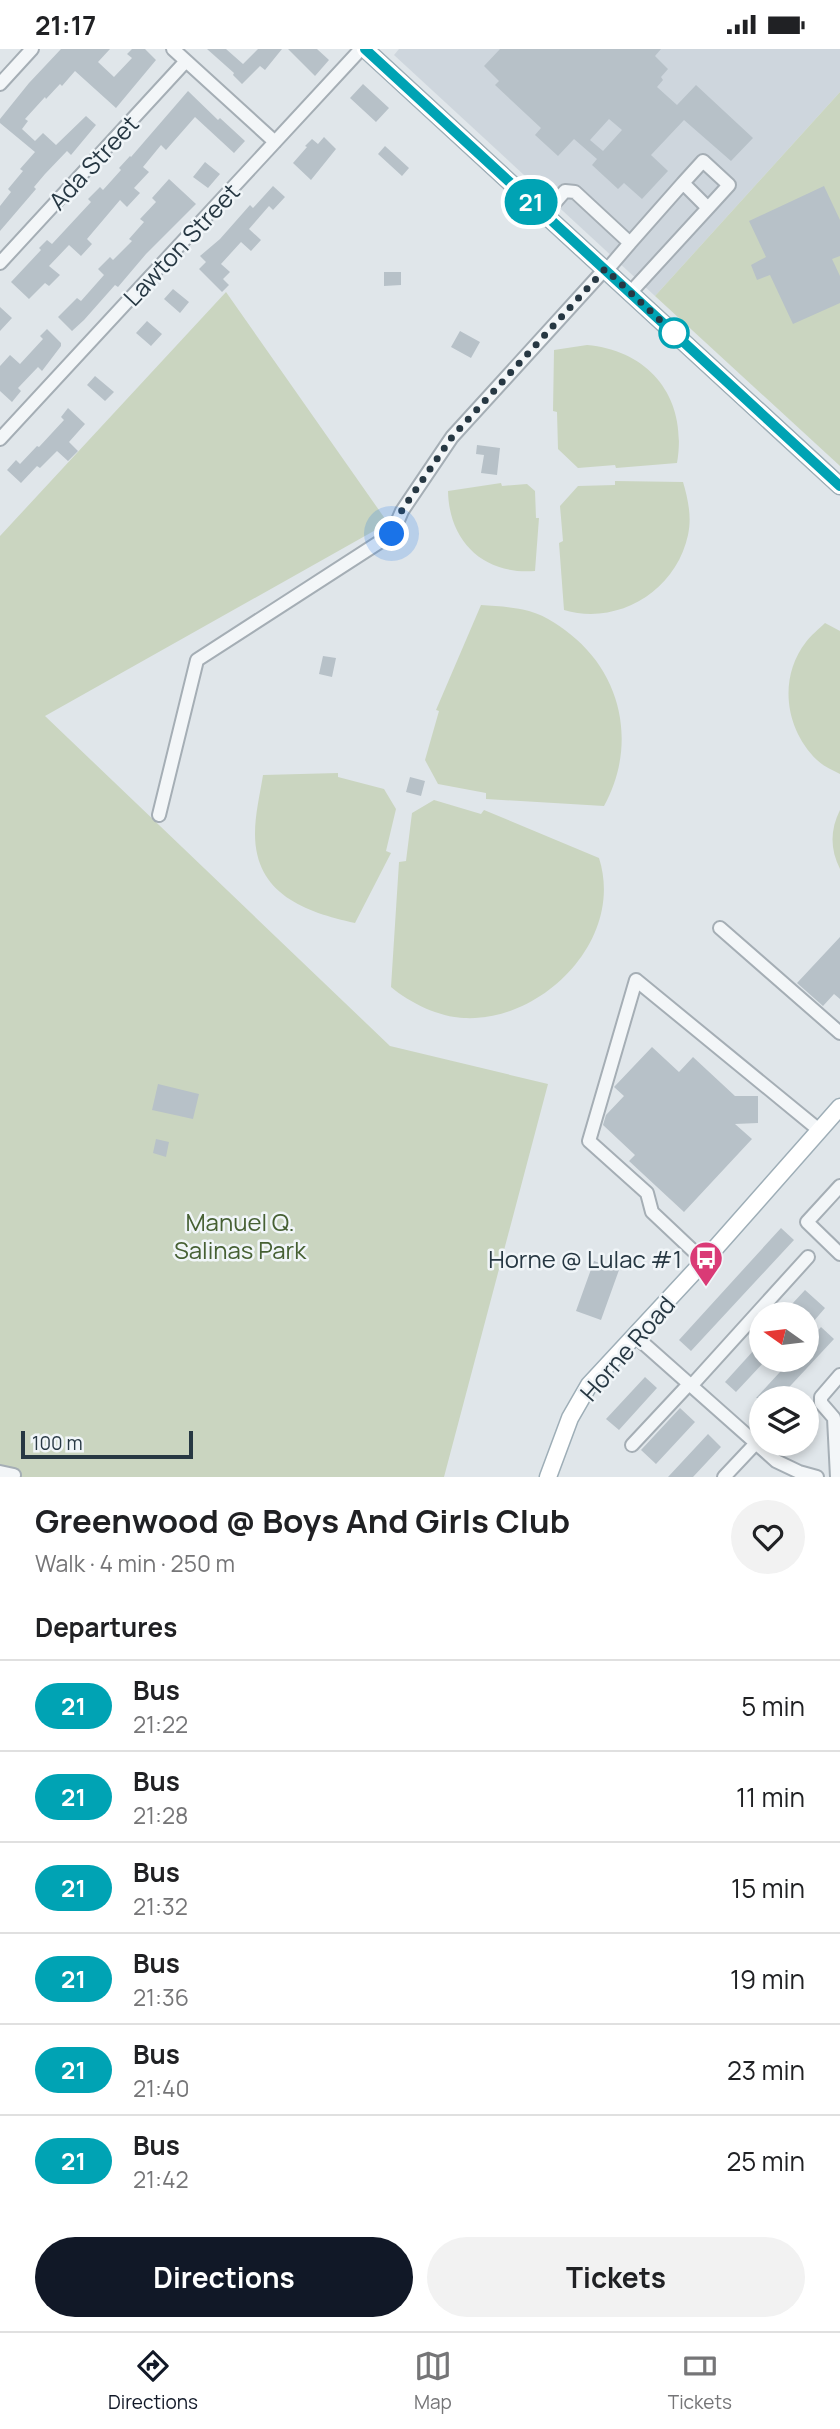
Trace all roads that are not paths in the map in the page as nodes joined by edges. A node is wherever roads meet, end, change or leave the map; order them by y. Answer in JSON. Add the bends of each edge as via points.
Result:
{"nodes":[{"id":1,"x":32,"y":49,"type":"edge"},
{"id":2,"x":173,"y":49,"type":"edge"},
{"id":3,"x":363,"y":49,"type":"edge"},
{"id":4,"x":186,"y":61,"type":"junction"},
{"id":5,"x":0,"y":83,"type":"edge"},
{"id":6,"x":275,"y":142,"type":"junction"},
{"id":7,"x":682,"y":183,"type":"junction"},
{"id":8,"x":708,"y":208,"type":"junction"},
{"id":9,"x":545,"y":214,"type":"junction"},
{"id":10,"x":630,"y":243,"type":"junction"},
{"id":11,"x":0,"y":263,"type":"edge"},
{"id":12,"x":606,"y":270,"type":"junction"},
{"id":13,"x":630,"y":293,"type":"junction"},
{"id":14,"x":0,"y":418,"type":"edge"},
{"id":15,"x":10,"y":427,"type":"junction"},
{"id":16,"x":0,"y":439,"type":"edge"},
{"id":17,"x":840,"y":485,"type":"edge"},
{"id":18,"x":159,"y":815,"type":"dead end"},
{"id":19,"x":720,"y":928,"type":"dead end"},
{"id":20,"x":840,"y":1033,"type":"edge"},
{"id":21,"x":840,"y":1107,"type":"edge"},
{"id":22,"x":820,"y":1130,"type":"junction"},
{"id":23,"x":840,"y":1186,"type":"edge"},
{"id":24,"x":830,"y":1197,"type":"junction"},
{"id":25,"x":840,"y":1207,"type":"edge"},
{"id":26,"x":840,"y":1254,"type":"edge"},
{"id":27,"x":808,"y":1257,"type":"dead end"},
{"id":28,"x":704,"y":1261,"type":"junction"},
{"id":29,"x":634,"y":1335,"type":"junction"},
{"id":30,"x":840,"y":1375,"type":"edge"},
{"id":31,"x":691,"y":1384,"type":"junction"},
{"id":32,"x":749,"y":1437,"type":"edge"},
{"id":33,"x":632,"y":1445,"type":"dead end"},
{"id":34,"x":749,"y":1450,"type":"edge"},
{"id":35,"x":770,"y":1456,"type":"edge"},
{"id":36,"x":0,"y":1472,"type":"edge"},
{"id":37,"x":13,"y":1477,"type":"edge"},
{"id":38,"x":548,"y":1477,"type":"edge"},
{"id":39,"x":724,"y":1477,"type":"edge"},
{"id":40,"x":816,"y":1477,"type":"edge"},
{"id":41,"x":837,"y":1477,"type":"edge"}],
"edges":[{"from":1,"to":5,"type":"street"},
{"from":2,"to":4,"type":"street"},
{"from":3,"to":6,"type":"street","name":"Lawton Street"},
{"from":3,"to":9,"type":"main road"},
{"from":4,"to":6,"type":"street"},
{"from":4,"to":11,"type":"street","name":"Ada Street"},
{"from":6,"to":15,"type":"street","name":"Lawton Street"},
{"from":7,"to":8,"type":"street"},
{"from":7,"to":8,"type":"street","via":[[703,161],[729,185]]},
{"from":7,"to":10,"type":"street"},
{"from":8,"to":13,"type":"street"},
{"from":9,"to":10,"type":"street","via":[[565,191],[575,192]]},
{"from":9,"to":12,"type":"main road"},
{"from":10,"to":12,"type":"street"},
{"from":12,"to":13,"type":"main road"},
{"from":12,"to":18,"type":"street","via":[[452,437],[402,510],[392,534],[197,660]]},
{"from":13,"to":17,"type":"main road"},
{"from":14,"to":15,"type":"street"},
{"from":15,"to":16,"type":"street","name":"Lawton Street"},
{"from":19,"to":20,"type":"street"},
{"from":21,"to":22,"type":"main road","name":"Horne Road"},
{"from":22,"to":28,"type":"main road","name":"Horne Road"},
{"from":22,"to":28,"type":"street","via":[[636,980],[589,1141],[647,1193],[652,1212]]},
{"from":23,"to":24,"type":"street"},
{"from":24,"to":25,"type":"street"},
{"from":24,"to":26,"type":"street","via":[[807,1222]]},
{"from":27,"to":31,"type":"street"},
{"from":28,"to":29,"type":"main road","name":"Horne Road"},
{"from":29,"to":31,"type":"street"},
{"from":29,"to":38,"type":"main road","name":"Horne Road","via":[[589,1385]]},
{"from":30,"to":41,"type":"street","via":[[821,1397],[834,1418]]},
{"from":31,"to":32,"type":"street"},
{"from":31,"to":33,"type":"street"},
{"from":34,"to":39,"type":"street"},
{"from":35,"to":40,"type":"street"},
{"from":36,"to":37,"type":"street"}]}
